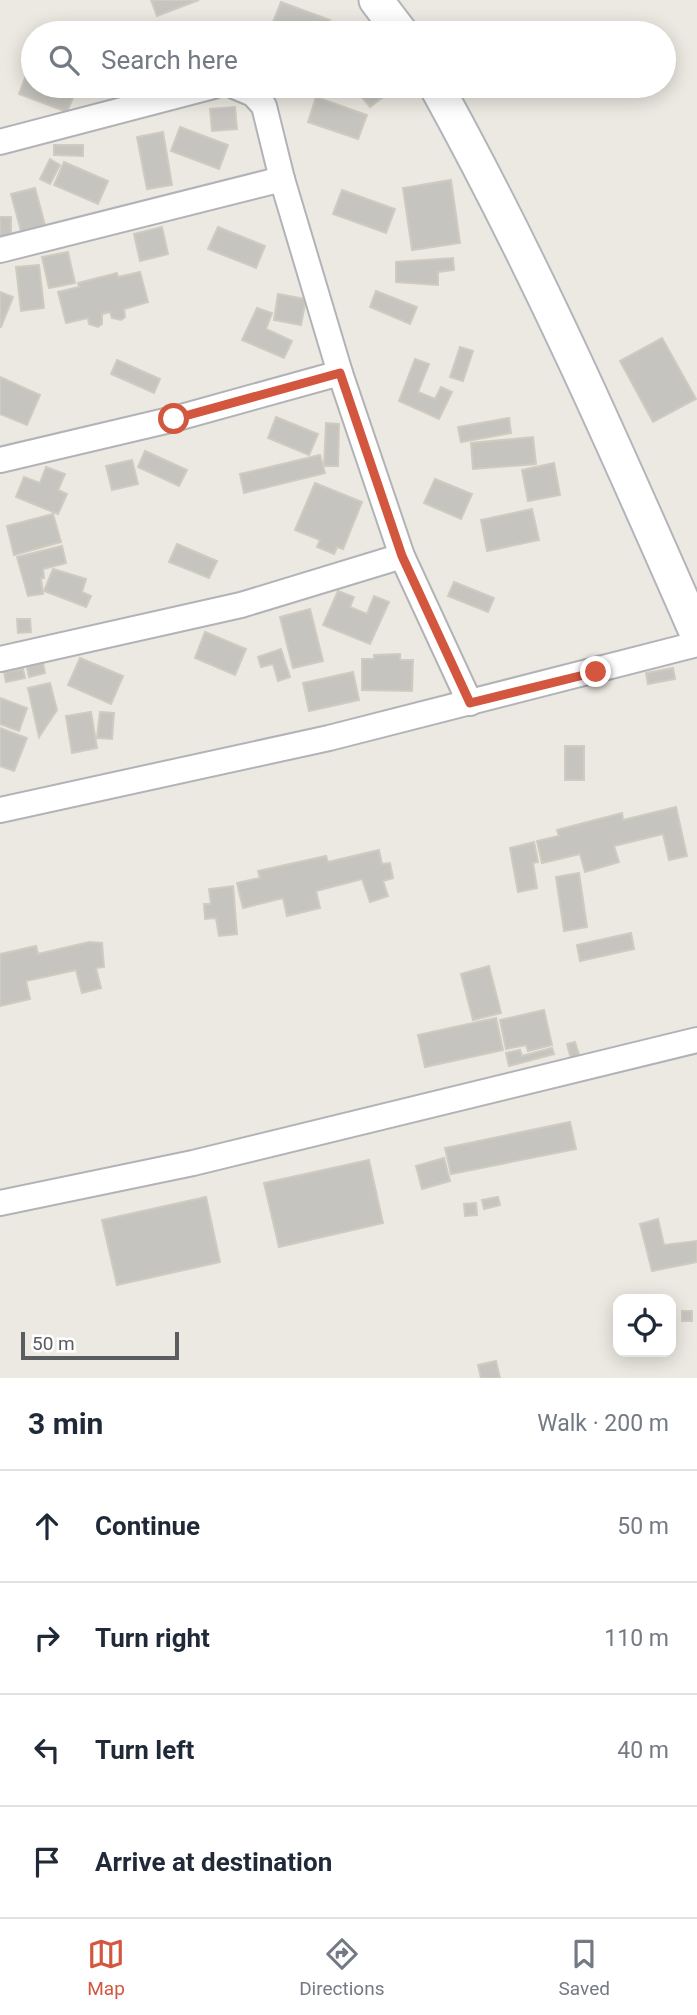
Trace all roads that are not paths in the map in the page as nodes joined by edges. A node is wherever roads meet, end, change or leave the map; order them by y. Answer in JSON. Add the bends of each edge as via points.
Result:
{"nodes":[{"id":1,"x":376,"y":0,"type":"edge"},
{"id":2,"x":392,"y":21,"type":"edge"},
{"id":3,"x":168,"y":98,"type":"edge"},
{"id":4,"x":257,"y":98,"type":"edge"},
{"id":5,"x":443,"y":98,"type":"edge"},
{"id":6,"x":0,"y":142,"type":"edge"},
{"id":7,"x":282,"y":178,"type":"junction"},
{"id":8,"x":0,"y":250,"type":"edge"},
{"id":9,"x":340,"y":373,"type":"junction"},
{"id":10,"x":0,"y":460,"type":"edge"},
{"id":11,"x":402,"y":556,"type":"junction"},
{"id":12,"x":697,"y":634,"type":"edge"},
{"id":13,"x":697,"y":643,"type":"edge"},
{"id":14,"x":0,"y":659,"type":"edge"},
{"id":15,"x":470,"y":703,"type":"junction"},
{"id":16,"x":0,"y":810,"type":"edge"},
{"id":17,"x":697,"y":1040,"type":"edge"},
{"id":18,"x":0,"y":1203,"type":"edge"}],
"edges":[{"from":1,"to":2,"type":"main road"},
{"from":3,"to":6,"type":"street"},
{"from":4,"to":7,"type":"street","via":[[264,106]]},
{"from":5,"to":12,"type":"main road","via":[[613,442]]},
{"from":7,"to":8,"type":"street"},
{"from":7,"to":9,"type":"street"},
{"from":9,"to":10,"type":"street"},
{"from":9,"to":11,"type":"street"},
{"from":11,"to":14,"type":"street","via":[[241,605]]},
{"from":11,"to":15,"type":"street"},
{"from":13,"to":15,"type":"street"},
{"from":15,"to":16,"type":"street"},
{"from":17,"to":18,"type":"street","via":[[193,1163]]}]}
